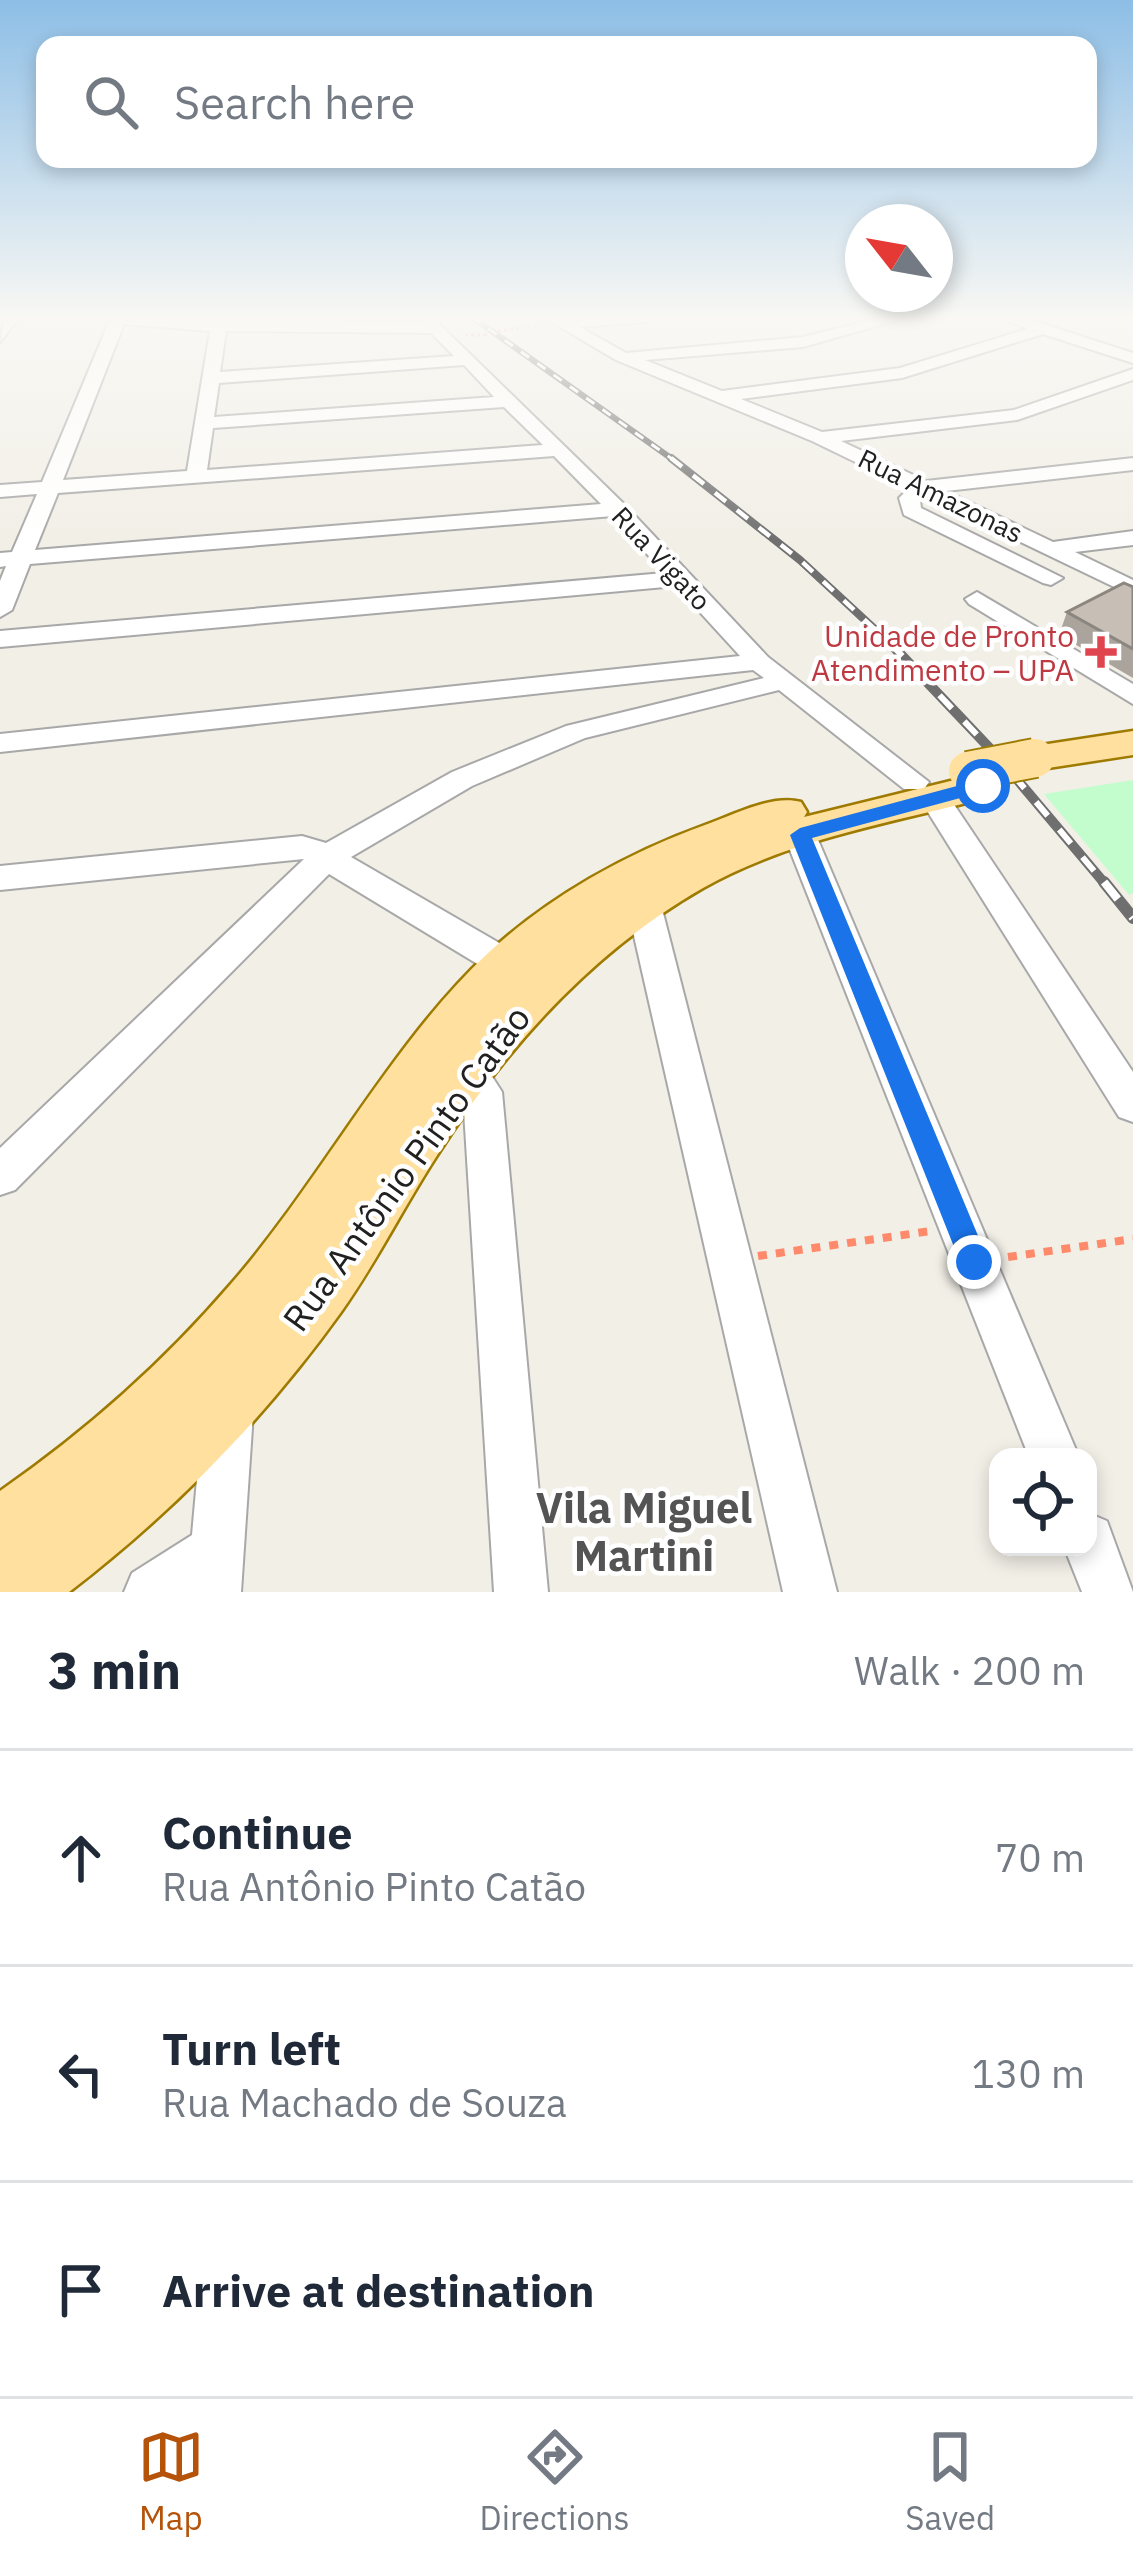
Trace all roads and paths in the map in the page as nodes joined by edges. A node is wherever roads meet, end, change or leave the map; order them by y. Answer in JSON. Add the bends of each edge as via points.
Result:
{"nodes":[{"id":1,"x":86,"y":391,"type":"edge"},
{"id":2,"x":209,"y":391,"type":"edge"},
{"id":3,"x":498,"y":391,"type":"edge"},
{"id":4,"x":705,"y":391,"type":"edge"},
{"id":5,"x":763,"y":391,"type":"edge"},
{"id":6,"x":1085,"y":391,"type":"edge"},
{"id":7,"x":719,"y":397,"type":"junction"},
{"id":8,"x":507,"y":401,"type":"junction"},
{"id":9,"x":202,"y":423,"type":"junction"},
{"id":10,"x":819,"y":437,"type":"junction"},
{"id":11,"x":557,"y":450,"type":"junction"},
{"id":12,"x":1133,"y":464,"type":"edge"},
{"id":13,"x":196,"y":477,"type":"junction"},
{"id":14,"x":925,"y":487,"type":"junction"},
{"id":15,"x":50,"y":488,"type":"junction"},
{"id":16,"x":0,"y":491,"type":"edge"},
{"id":17,"x":617,"y":509,"type":"junction"},
{"id":18,"x":1133,"y":538,"type":"edge"},
{"id":19,"x":1051,"y":548,"type":"junction"},
{"id":20,"x":10,"y":559,"type":"edge"},
{"id":21,"x":683,"y":578,"type":"junction"},
{"id":22,"x":1051,"y":578,"type":"dead end"},
{"id":23,"x":1133,"y":589,"type":"edge"},
{"id":24,"x":977,"y":598,"type":"dead end"},
{"id":25,"x":0,"y":610,"type":"edge"},
{"id":26,"x":0,"y":639,"type":"edge"},
{"id":27,"x":770,"y":672,"type":"junction"},
{"id":28,"x":589,"y":682,"type":"junction"},
{"id":29,"x":1133,"y":696,"type":"edge"},
{"id":30,"x":615,"y":720,"type":"junction"},
{"id":31,"x":0,"y":743,"type":"edge"},
{"id":32,"x":1133,"y":743,"type":"edge"},
{"id":33,"x":1133,"y":757,"type":"edge"},
{"id":34,"x":1042,"y":765,"type":"junction"},
{"id":35,"x":950,"y":784,"type":"junction"},
{"id":36,"x":800,"y":835,"type":"junction"},
{"id":37,"x":326,"y":857,"type":"junction"},
{"id":38,"x":0,"y":878,"type":"edge"},
{"id":39,"x":644,"y":905,"type":"junction"},
{"id":40,"x":506,"y":964,"type":"junction"},
{"id":41,"x":457,"y":1053,"type":"junction"},
{"id":42,"x":1133,"y":1105,"type":"edge"},
{"id":43,"x":0,"y":1176,"type":"edge"},
{"id":44,"x":1133,"y":1239,"type":"edge"},
{"id":45,"x":967,"y":1245,"type":"junction"},
{"id":46,"x":729,"y":1260,"type":"junction"},
{"id":47,"x":229,"y":1406,"type":"junction"},
{"id":48,"x":1050,"y":1448,"type":"edge"},
{"id":49,"x":0,"y":1532,"type":"edge"},
{"id":50,"x":1094,"y":1556,"type":"edge"},
{"id":51,"x":216,"y":1571,"type":"edge"},
{"id":52,"x":11,"y":1592,"type":"edge"},
{"id":53,"x":152,"y":1592,"type":"edge"},
{"id":54,"x":521,"y":1592,"type":"edge"},
{"id":55,"x":809,"y":1592,"type":"edge"},
{"id":56,"x":1109,"y":1592,"type":"edge"}],
"edges":[{"from":1,"to":15,"type":"street"},
{"from":2,"to":9,"type":"street"},
{"from":3,"to":8,"type":"street","name":"Rua Vigato"},
{"from":4,"to":7,"type":"street","name":"Rua Amazonas"},
{"from":5,"to":7,"type":"street"},
{"from":6,"to":10,"type":"street","via":[[1017,416]]},
{"from":7,"to":10,"type":"street","name":"Rua Amazonas"},
{"from":8,"to":9,"type":"street"},
{"from":8,"to":11,"type":"street","name":"Rua Vigato"},
{"from":9,"to":13,"type":"street"},
{"from":10,"to":14,"type":"street","name":"Rua Amazonas"},
{"from":11,"to":13,"type":"street"},
{"from":11,"to":17,"type":"street","name":"Rua Vigato"},
{"from":12,"to":14,"type":"street"},
{"from":13,"to":15,"type":"street"},
{"from":14,"to":19,"type":"street","name":"Rua Amazonas"},
{"from":14,"to":22,"type":"street","via":[[909,498],[910,511]]},
{"from":15,"to":16,"type":"street"},
{"from":15,"to":20,"type":"street"},
{"from":17,"to":20,"type":"street"},
{"from":17,"to":21,"type":"street","name":"Rua Vigato"},
{"from":18,"to":19,"type":"street"},
{"from":19,"to":23,"type":"street","name":"Rua Amazonas"},
{"from":20,"to":25,"type":"street"},
{"from":21,"to":26,"type":"street"},
{"from":21,"to":27,"type":"street","name":"Rua Vigato"},
{"from":24,"to":29,"type":"street"},
{"from":27,"to":28,"type":"street"},
{"from":27,"to":30,"type":"street"},
{"from":27,"to":35,"type":"street","name":"Rua Vigato"},
{"from":28,"to":30,"type":"street","via":[[607,697]]},
{"from":28,"to":31,"type":"street"},
{"from":30,"to":37,"type":"street","via":[[462,778]]},
{"from":32,"to":34,"type":"main road","name":"Rua Antônio Pinto Catão"},
{"from":33,"to":34,"type":"main road","name":"Rua Antônio Pinto Catão"},
{"from":34,"to":35,"type":"main road","name":"Rua Antônio Pinto Catão"},
{"from":35,"to":36,"type":"main road","name":"Rua Antônio Pinto Catão"},
{"from":35,"to":40,"type":"main road","name":"Rua Antônio Pinto Catão","via":[[731,828],[651,862]]},
{"from":35,"to":42,"type":"street","name":"Rua Vigato"},
{"from":36,"to":39,"type":"main road","name":"Rua Antônio Pinto Catão","via":[[691,876]]},
{"from":36,"to":45,"type":"street"},
{"from":37,"to":38,"type":"street","via":[[289,846]]},
{"from":37,"to":40,"type":"street"},
{"from":37,"to":43,"type":"street"},
{"from":39,"to":41,"type":"main road","name":"Rua Antônio Pinto Catão"},
{"from":39,"to":46,"type":"street"},
{"from":40,"to":41,"type":"main road","name":"Rua Antônio Pinto Catão"},
{"from":41,"to":47,"type":"main road","name":"Rua Antônio Pinto Catão","via":[[319,1294]]},
{"from":41,"to":49,"type":"main road","name":"Rua Antônio Pinto Catão","via":[[196,1367],[54,1496]]},
{"from":41,"to":54,"type":"street","via":[[482,1091]]},
{"from":44,"to":45,"type":"path"},
{"from":45,"to":46,"type":"path"},
{"from":45,"to":48,"type":"street"},
{"from":46,"to":55,"type":"street"},
{"from":47,"to":51,"type":"street"},
{"from":47,"to":52,"type":"main road","name":"Rua Antônio Pinto Catão","via":[[88,1536]]},
{"from":50,"to":56,"type":"street"},
{"from":51,"to":53,"type":"street"}]}
